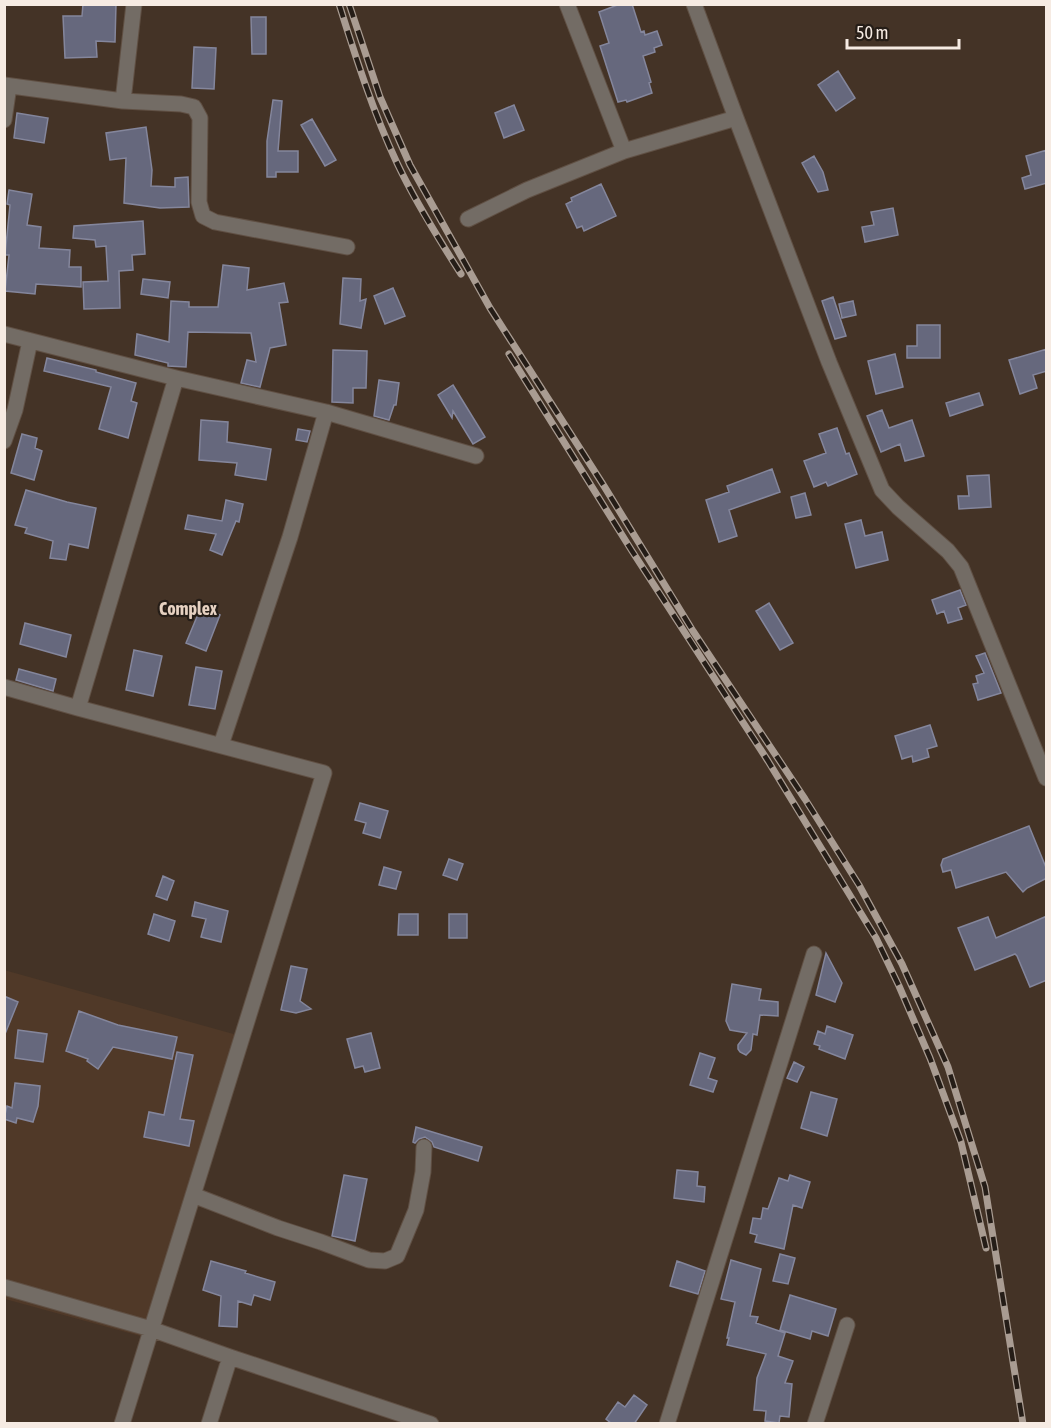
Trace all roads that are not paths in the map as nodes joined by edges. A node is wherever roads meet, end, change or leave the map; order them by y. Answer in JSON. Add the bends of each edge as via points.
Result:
{"nodes":[{"id":1,"x":134,"y":4,"type":"edge"},
{"id":2,"x":567,"y":4,"type":"edge"},
{"id":3,"x":694,"y":4,"type":"edge"},
{"id":4,"x":7,"y":86,"type":"edge"},
{"id":5,"x":123,"y":101,"type":"junction"},
{"id":6,"x":736,"y":118,"type":"junction"},
{"id":7,"x":4,"y":120,"type":"edge"},
{"id":8,"x":624,"y":151,"type":"junction"},
{"id":9,"x":468,"y":219,"type":"dead end"},
{"id":10,"x":347,"y":247,"type":"dead end"},
{"id":11,"x":4,"y":334,"type":"edge"},
{"id":12,"x":30,"y":341,"type":"junction"},
{"id":13,"x":176,"y":378,"type":"junction"},
{"id":14,"x":326,"y":412,"type":"junction"},
{"id":15,"x":4,"y":441,"type":"edge"},
{"id":16,"x":476,"y":456,"type":"dead end"},
{"id":17,"x":4,"y":687,"type":"edge"},
{"id":18,"x":78,"y":708,"type":"junction"},
{"id":19,"x":221,"y":745,"type":"junction"},
{"id":20,"x":1047,"y":778,"type":"edge"},
{"id":21,"x":814,"y":954,"type":"dead end"},
{"id":22,"x":424,"y":1147,"type":"dead end"},
{"id":23,"x":193,"y":1195,"type":"junction"},
{"id":24,"x":4,"y":1287,"type":"edge"},
{"id":25,"x":847,"y":1325,"type":"dead end"},
{"id":26,"x":151,"y":1329,"type":"junction"},
{"id":27,"x":230,"y":1357,"type":"junction"},
{"id":28,"x":122,"y":1424,"type":"edge"},
{"id":29,"x":209,"y":1424,"type":"edge"},
{"id":30,"x":431,"y":1424,"type":"edge"},
{"id":31,"x":667,"y":1424,"type":"edge"},
{"id":32,"x":815,"y":1424,"type":"edge"}],
"edges":[{"from":1,"to":5,"type":"street"},
{"from":2,"to":8,"type":"street"},
{"from":3,"to":6,"type":"street"},
{"from":4,"to":5,"type":"street"},
{"from":4,"to":7,"type":"street"},
{"from":5,"to":10,"type":"street","via":[[194,108],[200,118],[199,202],[203,216],[214,222]]},
{"from":6,"to":8,"type":"street"},
{"from":6,"to":20,"type":"street","via":[[882,490],[961,567]]},
{"from":8,"to":9,"type":"street","via":[[527,190]]},
{"from":11,"to":12,"type":"street"},
{"from":12,"to":13,"type":"street"},
{"from":12,"to":15,"type":"street"},
{"from":13,"to":14,"type":"street"},
{"from":13,"to":18,"type":"street"},
{"from":14,"to":16,"type":"street"},
{"from":14,"to":19,"type":"street","via":[[290,537]]},
{"from":17,"to":18,"type":"street"},
{"from":18,"to":19,"type":"street"},
{"from":19,"to":23,"type":"street","via":[[324,773]]},
{"from":21,"to":31,"type":"street"},
{"from":22,"to":23,"type":"street","via":[[416,1210],[397,1256],[385,1261],[369,1260]]},
{"from":23,"to":26,"type":"street"},
{"from":24,"to":26,"type":"street"},
{"from":25,"to":32,"type":"street"},
{"from":26,"to":27,"type":"street"},
{"from":26,"to":28,"type":"street"},
{"from":27,"to":29,"type":"street"},
{"from":27,"to":30,"type":"street"}]}
